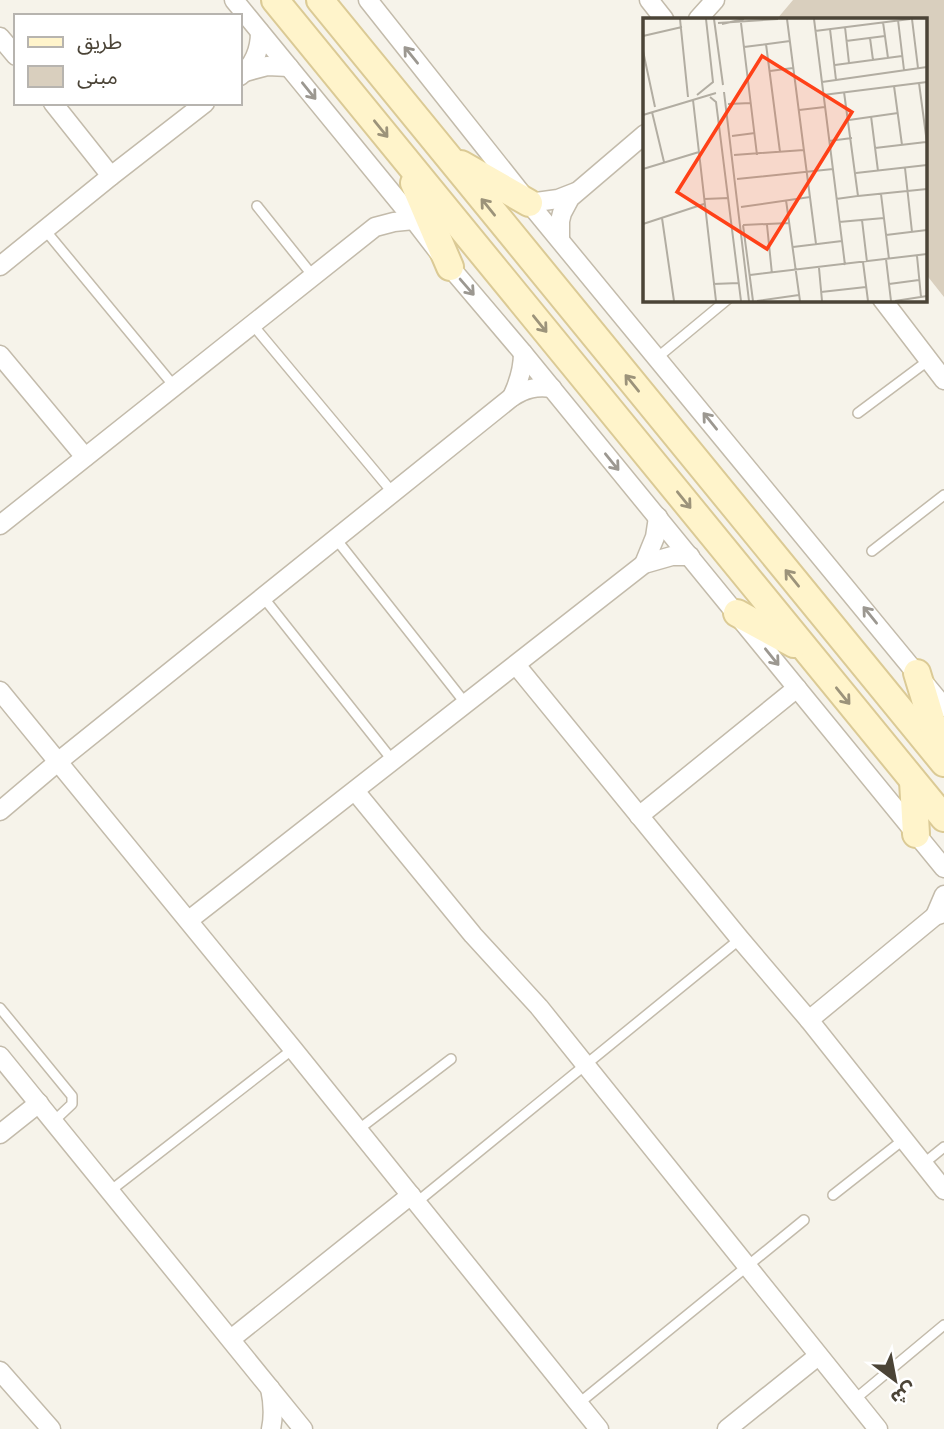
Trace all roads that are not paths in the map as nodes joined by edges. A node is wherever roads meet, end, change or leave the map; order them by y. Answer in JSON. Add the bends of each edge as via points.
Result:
{"nodes":[{"id":1,"x":234,"y":0,"type":"edge"},
{"id":2,"x":275,"y":0,"type":"edge"},
{"id":3,"x":320,"y":0,"type":"edge"},
{"id":4,"x":337,"y":0,"type":"edge"},
{"id":5,"x":368,"y":0,"type":"edge"},
{"id":6,"x":649,"y":0,"type":"edge"},
{"id":7,"x":715,"y":0,"type":"edge"},
{"id":8,"x":663,"y":18,"type":"edge"},
{"id":9,"x":699,"y":18,"type":"edge"},
{"id":10,"x":260,"y":32,"type":"junction"},
{"id":11,"x":347,"y":33,"type":"junction"},
{"id":12,"x":0,"y":37,"type":"edge"},
{"id":13,"x":14,"y":54,"type":"edge"},
{"id":14,"x":289,"y":67,"type":"junction"},
{"id":15,"x":242,"y":74,"type":"edge"},
{"id":16,"x":55,"y":105,"type":"edge"},
{"id":17,"x":202,"y":105,"type":"edge"},
{"id":18,"x":643,"y":136,"type":"edge"},
{"id":19,"x":403,"y":156,"type":"junction"},
{"id":20,"x":447,"y":157,"type":"junction"},
{"id":21,"x":111,"y":176,"type":"junction"},
{"id":22,"x":576,"y":192,"type":"junction"},
{"id":23,"x":392,"y":193,"type":"junction"},
{"id":24,"x":529,"y":203,"type":"junction"},
{"id":25,"x":257,"y":206,"type":"dead end"},
{"id":26,"x":414,"y":220,"type":"junction"},
{"id":27,"x":375,"y":228,"type":"junction"},
{"id":28,"x":45,"y":230,"type":"junction"},
{"id":29,"x":560,"y":238,"type":"junction"},
{"id":30,"x":0,"y":266,"type":"edge"},
{"id":31,"x":450,"y":267,"type":"junction"},
{"id":32,"x":313,"y":276,"type":"junction"},
{"id":33,"x":726,"y":301,"type":"edge"},
{"id":34,"x":884,"y":301,"type":"edge"},
{"id":35,"x":253,"y":324,"type":"junction"},
{"id":36,"x":523,"y":353,"type":"junction"},
{"id":37,"x":0,"y":355,"type":"edge"},
{"id":38,"x":658,"y":357,"type":"junction"},
{"id":39,"x":929,"y":360,"type":"junction"},
{"id":40,"x":944,"y":380,"type":"edge"},
{"id":41,"x":174,"y":386,"type":"junction"},
{"id":42,"x":552,"y":388,"type":"junction"},
{"id":43,"x":512,"y":397,"type":"junction"},
{"id":44,"x":858,"y":412,"type":"dead end"},
{"id":45,"x":85,"y":457,"type":"junction"},
{"id":46,"x":393,"y":493,"type":"junction"},
{"id":47,"x":944,"y":495,"type":"edge"},
{"id":48,"x":658,"y":517,"type":"junction"},
{"id":49,"x":0,"y":525,"type":"edge"},
{"id":50,"x":336,"y":539,"type":"junction"},
{"id":51,"x":872,"y":551,"type":"dead end"},
{"id":52,"x":690,"y":556,"type":"junction"},
{"id":53,"x":644,"y":564,"type":"junction"},
{"id":54,"x":263,"y":597,"type":"junction"},
{"id":55,"x":737,"y":613,"type":"junction"},
{"id":56,"x":807,"y":652,"type":"junction"},
{"id":57,"x":516,"y":665,"type":"junction"},
{"id":58,"x":916,"y":673,"type":"junction"},
{"id":59,"x":797,"y":688,"type":"junction"},
{"id":60,"x":0,"y":691,"type":"edge"},
{"id":61,"x":466,"y":704,"type":"junction"},
{"id":62,"x":944,"y":707,"type":"edge"},
{"id":63,"x":59,"y":761,"type":"junction"},
{"id":64,"x":393,"y":761,"type":"junction"},
{"id":65,"x":944,"y":762,"type":"edge"},
{"id":66,"x":913,"y":780,"type":"junction"},
{"id":67,"x":355,"y":791,"type":"junction"},
{"id":68,"x":0,"y":811,"type":"edge"},
{"id":69,"x":639,"y":816,"type":"junction"},
{"id":70,"x":944,"y":818,"type":"edge"},
{"id":71,"x":916,"y":834,"type":"junction"},
{"id":72,"x":944,"y":868,"type":"edge"},
{"id":73,"x":944,"y":895,"type":"edge"},
{"id":74,"x":940,"y":915,"type":"edge"},
{"id":75,"x":189,"y":920,"type":"junction"},
{"id":76,"x":740,"y":939,"type":"junction"},
{"id":77,"x":0,"y":1008,"type":"edge"},
{"id":78,"x":809,"y":1020,"type":"junction"},
{"id":79,"x":293,"y":1049,"type":"junction"},
{"id":80,"x":0,"y":1056,"type":"edge"},
{"id":81,"x":450,"y":1059,"type":"dead end"},
{"id":82,"x":585,"y":1066,"type":"junction"},
{"id":83,"x":39,"y":1103,"type":"junction"},
{"id":84,"x":54,"y":1121,"type":"junction"},
{"id":85,"x":359,"y":1129,"type":"junction"},
{"id":86,"x":0,"y":1134,"type":"edge"},
{"id":87,"x":904,"y":1140,"type":"junction"},
{"id":88,"x":944,"y":1147,"type":"edge"},
{"id":89,"x":923,"y":1164,"type":"junction"},
{"id":90,"x":944,"y":1190,"type":"edge"},
{"id":91,"x":110,"y":1191,"type":"junction"},
{"id":92,"x":834,"y":1195,"type":"dead end"},
{"id":93,"x":414,"y":1198,"type":"junction"},
{"id":94,"x":804,"y":1220,"type":"dead end"},
{"id":95,"x":748,"y":1267,"type":"junction"},
{"id":96,"x":944,"y":1325,"type":"edge"},
{"id":97,"x":231,"y":1339,"type":"junction"},
{"id":98,"x":818,"y":1356,"type":"junction"},
{"id":99,"x":0,"y":1371,"type":"edge"},
{"id":100,"x":270,"y":1388,"type":"junction"},
{"id":101,"x":854,"y":1400,"type":"junction"},
{"id":102,"x":578,"y":1404,"type":"junction"},
{"id":103,"x":591,"y":1426,"type":"edge"},
{"id":104,"x":299,"y":1428,"type":"edge"},
{"id":105,"x":51,"y":1429,"type":"edge"},
{"id":106,"x":271,"y":1429,"type":"edge"},
{"id":107,"x":727,"y":1429,"type":"edge"},
{"id":108,"x":878,"y":1429,"type":"edge"}],
"edges":[{"from":1,"to":10,"type":"street"},
{"from":2,"to":19,"type":"main road","one_way":true},
{"from":3,"to":11,"type":"main road"},
{"from":4,"to":11,"type":"main road"},
{"from":24,"to":5,"type":"street","one_way":true},
{"from":6,"to":8,"type":"street"},
{"from":7,"to":9,"type":"street"},
{"from":10,"to":14,"type":"street"},
{"from":10,"to":15,"type":"street","via":[[255,58]]},
{"from":11,"to":20,"type":"main road"},
{"from":12,"to":13,"type":"street"},
{"from":14,"to":15,"type":"street","via":[[267,66]]},
{"from":14,"to":23,"type":"street","one_way":true},
{"from":16,"to":21,"type":"street"},
{"from":17,"to":21,"type":"street"},
{"from":18,"to":22,"type":"street"},
{"from":19,"to":31,"type":"main road"},
{"from":19,"to":56,"type":"main road","one_way":true},
{"from":20,"to":24,"type":"main road"},
{"from":65,"to":20,"type":"main road","one_way":true},
{"from":21,"to":28,"type":"street"},
{"from":22,"to":24,"type":"street"},
{"from":22,"to":29,"type":"street","via":[[562,213]]},
{"from":23,"to":26,"type":"street"},
{"from":23,"to":27,"type":"street"},
{"from":24,"to":29,"type":"street"},
{"from":25,"to":32,"type":"lane"},
{"from":26,"to":27,"type":"street"},
{"from":26,"to":31,"type":"street"},
{"from":27,"to":32,"type":"street"},
{"from":28,"to":30,"type":"street"},
{"from":28,"to":41,"type":"lane"},
{"from":29,"to":38,"type":"street"},
{"from":31,"to":36,"type":"street","one_way":true},
{"from":32,"to":35,"type":"street"},
{"from":33,"to":38,"type":"lane"},
{"from":34,"to":39,"type":"street"},
{"from":35,"to":41,"type":"street"},
{"from":35,"to":46,"type":"lane"},
{"from":36,"to":42,"type":"street"},
{"from":36,"to":43,"type":"street"},
{"from":37,"to":45,"type":"street"},
{"from":58,"to":38,"type":"street","one_way":true},
{"from":39,"to":40,"type":"street"},
{"from":39,"to":44,"type":"lane"},
{"from":41,"to":45,"type":"street"},
{"from":42,"to":43,"type":"street","via":[[535,387]]},
{"from":42,"to":48,"type":"street","one_way":true},
{"from":43,"to":46,"type":"street"},
{"from":45,"to":49,"type":"street"},
{"from":46,"to":50,"type":"street"},
{"from":47,"to":51,"type":"lane"},
{"from":48,"to":52,"type":"street"},
{"from":48,"to":53,"type":"street"},
{"from":50,"to":54,"type":"street"},
{"from":50,"to":61,"type":"lane"},
{"from":52,"to":53,"type":"street"},
{"from":52,"to":55,"type":"street"},
{"from":53,"to":57,"type":"street"},
{"from":54,"to":63,"type":"street"},
{"from":54,"to":64,"type":"lane"},
{"from":55,"to":56,"type":"main road"},
{"from":55,"to":59,"type":"street","one_way":true},
{"from":56,"to":66,"type":"main road","one_way":true},
{"from":57,"to":61,"type":"street"},
{"from":57,"to":69,"type":"street"},
{"from":58,"to":62,"type":"street"},
{"from":58,"to":65,"type":"main road"},
{"from":59,"to":69,"type":"street"},
{"from":59,"to":71,"type":"street"},
{"from":60,"to":63,"type":"street"},
{"from":61,"to":64,"type":"street"},
{"from":63,"to":68,"type":"street"},
{"from":63,"to":75,"type":"street"},
{"from":64,"to":67,"type":"street"},
{"from":66,"to":70,"type":"main road"},
{"from":66,"to":71,"type":"main road"},
{"from":67,"to":75,"type":"street"},
{"from":67,"to":82,"type":"street"},
{"from":69,"to":76,"type":"street"},
{"from":71,"to":72,"type":"street"},
{"from":73,"to":74,"type":"street"},
{"from":74,"to":78,"type":"street"},
{"from":75,"to":79,"type":"street"},
{"from":76,"to":78,"type":"street"},
{"from":76,"to":82,"type":"lane"},
{"from":77,"to":84,"type":"lane","via":[[72,1096],[72,1104]]},
{"from":78,"to":87,"type":"street"},
{"from":79,"to":85,"type":"street"},
{"from":79,"to":91,"type":"lane"},
{"from":80,"to":83,"type":"street"},
{"from":81,"to":85,"type":"lane"},
{"from":82,"to":93,"type":"lane"},
{"from":82,"to":95,"type":"street"},
{"from":83,"to":84,"type":"street"},
{"from":83,"to":86,"type":"street"},
{"from":84,"to":91,"type":"street"},
{"from":85,"to":93,"type":"street"},
{"from":87,"to":89,"type":"street"},
{"from":87,"to":92,"type":"lane"},
{"from":88,"to":89,"type":"lane"},
{"from":89,"to":90,"type":"street"},
{"from":91,"to":97,"type":"street"},
{"from":93,"to":97,"type":"street"},
{"from":93,"to":102,"type":"street"},
{"from":94,"to":95,"type":"lane"},
{"from":95,"to":98,"type":"street"},
{"from":95,"to":102,"type":"lane"},
{"from":96,"to":101,"type":"lane"},
{"from":97,"to":100,"type":"street"},
{"from":98,"to":101,"type":"street"},
{"from":98,"to":107,"type":"street"},
{"from":99,"to":105,"type":"street"},
{"from":100,"to":104,"type":"street"},
{"from":100,"to":106,"type":"street"},
{"from":101,"to":108,"type":"street"},
{"from":102,"to":103,"type":"street"}]}
